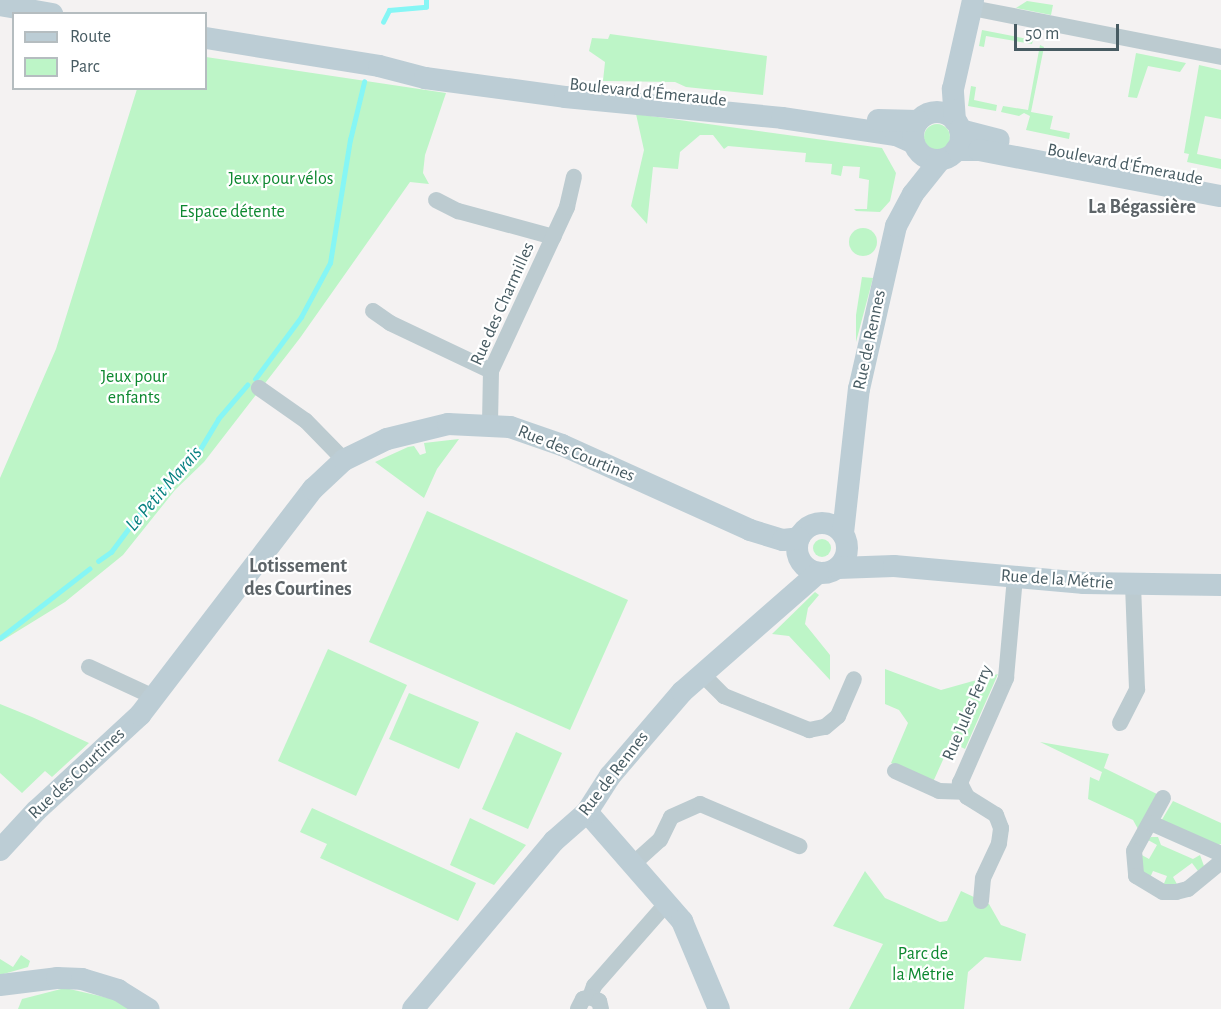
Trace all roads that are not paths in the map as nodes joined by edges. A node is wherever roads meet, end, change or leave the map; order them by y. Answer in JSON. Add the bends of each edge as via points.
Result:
{"nodes":[{"id":1,"x":972,"y":4,"type":"edge"},
{"id":2,"x":0,"y":6,"type":"edge"},
{"id":3,"x":39,"y":12,"type":"edge"},
{"id":4,"x":207,"y":38,"type":"edge"},
{"id":5,"x":1221,"y":57,"type":"edge"},
{"id":6,"x":938,"y":137,"type":"junction"},
{"id":7,"x":574,"y":177,"type":"dead end"},
{"id":8,"x":1221,"y":184,"type":"edge"},
{"id":9,"x":1221,"y":196,"type":"edge"},
{"id":10,"x":436,"y":200,"type":"dead end"},
{"id":11,"x":554,"y":237,"type":"junction"},
{"id":12,"x":373,"y":311,"type":"dead end"},
{"id":13,"x":491,"y":371,"type":"junction"},
{"id":14,"x":259,"y":388,"type":"dead end"},
{"id":15,"x":490,"y":423,"type":"junction"},
{"id":16,"x":344,"y":460,"type":"junction"},
{"id":17,"x":839,"y":534,"type":"junction"},
{"id":18,"x":811,"y":560,"type":"junction"},
{"id":19,"x":894,"y":566,"type":"junction"},
{"id":20,"x":1015,"y":578,"type":"junction"},
{"id":21,"x":1133,"y":584,"type":"junction"},
{"id":22,"x":1221,"y":585,"type":"edge"},
{"id":23,"x":89,"y":667,"type":"dead end"},
{"id":24,"x":701,"y":674,"type":"junction"},
{"id":25,"x":854,"y":679,"type":"dead end"},
{"id":26,"x":154,"y":697,"type":"junction"},
{"id":27,"x":1120,"y":723,"type":"dead end"},
{"id":28,"x":895,"y":771,"type":"dead end"},
{"id":29,"x":963,"y":792,"type":"junction"},
{"id":30,"x":1163,"y":798,"type":"dead end"},
{"id":31,"x":587,"y":812,"type":"junction"},
{"id":32,"x":1151,"y":823,"type":"junction"},
{"id":33,"x":799,"y":846,"type":"dead end"},
{"id":34,"x":0,"y":850,"type":"edge"},
{"id":35,"x":1221,"y":854,"type":"edge"},
{"id":36,"x":1221,"y":862,"type":"edge"},
{"id":37,"x":633,"y":864,"type":"junction"},
{"id":38,"x":981,"y":901,"type":"dead end"},
{"id":39,"x":667,"y":903,"type":"junction"},
{"id":40,"x":0,"y":986,"type":"edge"},
{"id":41,"x":590,"y":1005,"type":"edge"},
{"id":42,"x":149,"y":1009,"type":"edge"},
{"id":43,"x":413,"y":1009,"type":"edge"},
{"id":44,"x":719,"y":1009,"type":"edge"}],
"edges":[{"from":1,"to":5,"type":"street"},
{"from":1,"to":6,"type":"street","name":"Rue de Rennes"},
{"from":2,"to":3,"type":"street"},
{"from":4,"to":6,"type":"street","name":"Boulevard d'Émeraude","via":[[379,66],[425,64]]},
{"from":6,"to":8,"type":"street","name":"Boulevard d'Émeraude"},
{"from":6,"to":9,"type":"street","name":"Boulevard d'Émeraude","via":[[979,150]]},
{"from":6,"to":17,"type":"street","name":"Rue de Rennes","via":[[897,220],[864,362]]},
{"from":7,"to":11,"type":"street","name":"Rue des Charmilles","via":[[574,190]]},
{"from":10,"to":11,"type":"street","name":"Rue des Charmilles","via":[[458,211]]},
{"from":11,"to":13,"type":"street","name":"Rue des Charmilles"},
{"from":12,"to":13,"type":"street"},
{"from":13,"to":15,"type":"street","name":"Rue des Charmilles"},
{"from":14,"to":16,"type":"street","via":[[306,421]]},
{"from":15,"to":16,"type":"street","name":"Rue des Courtines","via":[[419,428]]},
{"from":15,"to":18,"type":"street","name":"Rue des Courtines","via":[[556,443]]},
{"from":16,"to":26,"type":"street","name":"Rue des Courtines","via":[[301,503]]},
{"from":17,"to":18,"type":"street","name":"Rue de Rennes"},
{"from":17,"to":18,"type":"street","via":[[813,524]]},
{"from":17,"to":19,"type":"street","name":"Rue de la Métrie","via":[[868,558]]},
{"from":18,"to":19,"type":"street","name":"Rue de la Métrie"},
{"from":18,"to":24,"type":"street","name":"Rue de Rennes","via":[[779,605]]},
{"from":19,"to":20,"type":"street","name":"Rue de la Métrie"},
{"from":20,"to":21,"type":"street","name":"Rue de la Métrie"},
{"from":20,"to":29,"type":"street","name":"Rue Jules Ferry","via":[[1011,656],[1006,678],[961,779]]},
{"from":21,"to":22,"type":"street","name":"Rue de la Métrie"},
{"from":21,"to":27,"type":"street","via":[[1137,689]]},
{"from":23,"to":26,"type":"street"},
{"from":24,"to":25,"type":"street","via":[[724,696],[809,730],[825,727],[838,716]]},
{"from":24,"to":31,"type":"street","name":"Rue de Rennes","via":[[631,750]]},
{"from":26,"to":34,"type":"street","name":"Rue des Courtines"},
{"from":28,"to":29,"type":"street","via":[[939,791]]},
{"from":29,"to":38,"type":"street","via":[[990,810],[1001,828],[983,878]]},
{"from":30,"to":32,"type":"street"},
{"from":31,"to":37,"type":"street"},
{"from":31,"to":43,"type":"street","name":"Rue de Rennes","via":[[554,841]]},
{"from":32,"to":35,"type":"street"},
{"from":32,"to":36,"type":"street","via":[[1132,862],[1143,882],[1163,892],[1188,889]]},
{"from":33,"to":37,"type":"street","via":[[700,804],[671,818],[660,840]]},
{"from":37,"to":39,"type":"street"},
{"from":39,"to":41,"type":"street","via":[[594,986]]},
{"from":39,"to":44,"type":"street","via":[[682,921]]},
{"from":40,"to":42,"type":"street","via":[[57,978],[82,979],[118,990]]}]}
